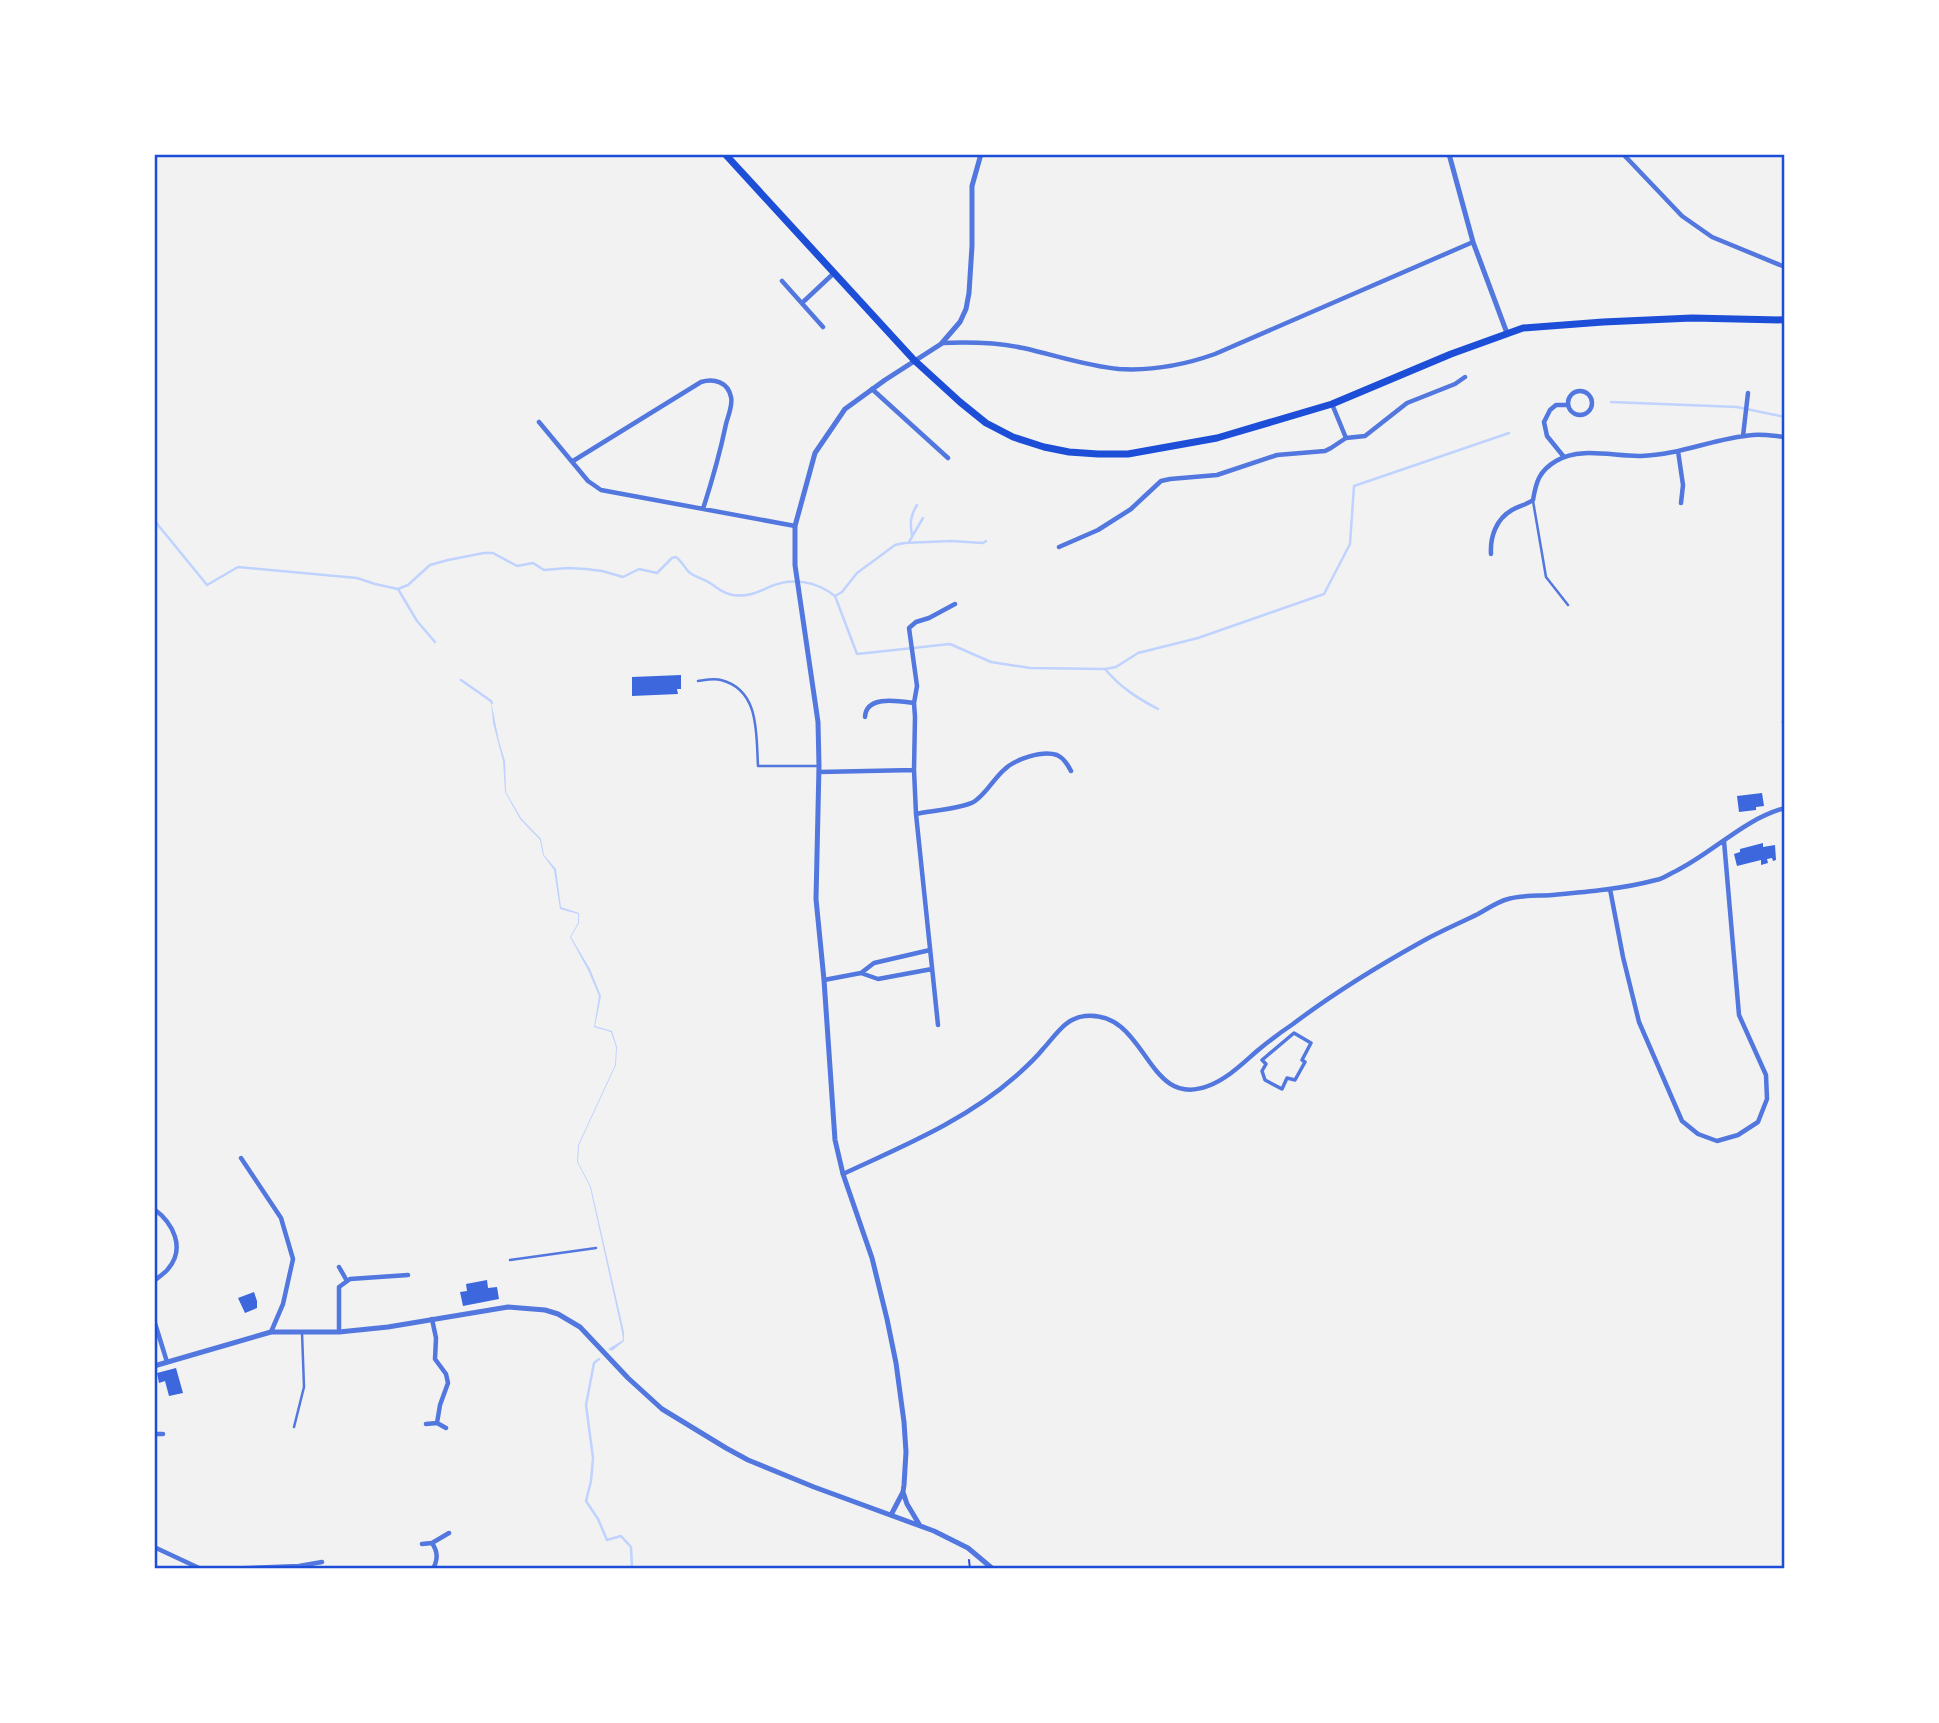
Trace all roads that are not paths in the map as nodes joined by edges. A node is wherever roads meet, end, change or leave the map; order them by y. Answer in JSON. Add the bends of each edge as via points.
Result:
{"nodes":[{"id":1,"x":725,"y":154,"type":"edge"},
{"id":2,"x":981,"y":154,"type":"edge"},
{"id":3,"x":1449,"y":154,"type":"edge"},
{"id":4,"x":1623,"y":154,"type":"edge"},
{"id":5,"x":1473,"y":242,"type":"junction"},
{"id":6,"x":1785,"y":267,"type":"edge"},
{"id":7,"x":834,"y":273,"type":"junction"},
{"id":8,"x":782,"y":281,"type":"dead end"},
{"id":9,"x":802,"y":303,"type":"junction"},
{"id":10,"x":1785,"y":320,"type":"edge"},
{"id":11,"x":824,"y":327,"type":"dead end"},
{"id":12,"x":1507,"y":332,"type":"junction"},
{"id":13,"x":941,"y":344,"type":"junction"},
{"id":14,"x":914,"y":360,"type":"junction"},
{"id":15,"x":1465,"y":377,"type":"dead end"},
{"id":16,"x":872,"y":389,"type":"junction"},
{"id":17,"x":1748,"y":393,"type":"dead end"},
{"id":18,"x":1332,"y":404,"type":"junction"},
{"id":19,"x":1567,"y":405,"type":"junction"},
{"id":20,"x":539,"y":422,"type":"dead end"},
{"id":21,"x":1743,"y":436,"type":"junction"},
{"id":22,"x":1785,"y":437,"type":"edge"},
{"id":23,"x":1346,"y":438,"type":"junction"},
{"id":24,"x":1678,"y":451,"type":"junction"},
{"id":25,"x":1564,"y":457,"type":"junction"},
{"id":26,"x":948,"y":458,"type":"dead end"},
{"id":27,"x":573,"y":460,"type":"junction"},
{"id":28,"x":1533,"y":500,"type":"junction"},
{"id":29,"x":1681,"y":503,"type":"dead end"},
{"id":30,"x":703,"y":509,"type":"junction"},
{"id":31,"x":795,"y":526,"type":"junction"},
{"id":32,"x":1059,"y":547,"type":"dead end"},
{"id":33,"x":1490,"y":554,"type":"dead end"},
{"id":34,"x":955,"y":604,"type":"dead end"},
{"id":35,"x":1567,"y":605,"type":"dead end"},
{"id":36,"x":698,"y":681,"type":"dead end"},
{"id":37,"x":914,"y":703,"type":"junction"},
{"id":38,"x":865,"y":717,"type":"dead end"},
{"id":39,"x":819,"y":769,"type":"junction"},
{"id":40,"x":914,"y":770,"type":"junction"},
{"id":41,"x":1071,"y":771,"type":"dead end"},
{"id":42,"x":1785,"y":808,"type":"edge"},
{"id":43,"x":916,"y":814,"type":"junction"},
{"id":44,"x":1724,"y":841,"type":"junction"},
{"id":45,"x":1610,"y":889,"type":"junction"},
{"id":46,"x":930,"y":950,"type":"junction"},
{"id":47,"x":932,"y":969,"type":"junction"},
{"id":48,"x":861,"y":973,"type":"junction"},
{"id":49,"x":824,"y":980,"type":"junction"},
{"id":50,"x":938,"y":1025,"type":"dead end"},
{"id":51,"x":1294,"y":1033,"type":"joint"},
{"id":52,"x":241,"y":1158,"type":"dead end"},
{"id":53,"x":843,"y":1174,"type":"junction"},
{"id":54,"x":154,"y":1209,"type":"edge"},
{"id":55,"x":596,"y":1248,"type":"dead end"},
{"id":56,"x":510,"y":1260,"type":"dead end"},
{"id":57,"x":339,"y":1267,"type":"dead end"},
{"id":58,"x":408,"y":1275,"type":"dead end"},
{"id":59,"x":154,"y":1280,"type":"edge"},
{"id":60,"x":347,"y":1281,"type":"junction"},
{"id":61,"x":154,"y":1287,"type":"edge"},
{"id":62,"x":432,"y":1319,"type":"junction"},
{"id":63,"x":154,"y":1320,"type":"edge"},
{"id":64,"x":271,"y":1332,"type":"junction"},
{"id":65,"x":302,"y":1332,"type":"junction"},
{"id":66,"x":339,"y":1332,"type":"junction"},
{"id":67,"x":167,"y":1362,"type":"junction"},
{"id":68,"x":154,"y":1366,"type":"edge"},
{"id":69,"x":438,"y":1423,"type":"junction"},
{"id":70,"x":426,"y":1424,"type":"dead end"},
{"id":71,"x":294,"y":1427,"type":"dead end"},
{"id":72,"x":446,"y":1428,"type":"dead end"},
{"id":73,"x":154,"y":1434,"type":"edge"},
{"id":74,"x":163,"y":1434,"type":"dead end"},
{"id":75,"x":903,"y":1492,"type":"junction"},
{"id":76,"x":891,"y":1515,"type":"junction"},
{"id":77,"x":920,"y":1525,"type":"junction"},
{"id":78,"x":449,"y":1533,"type":"dead end"},
{"id":79,"x":422,"y":1544,"type":"dead end"},
{"id":80,"x":432,"y":1544,"type":"junction"},
{"id":81,"x":154,"y":1548,"type":"edge"},
{"id":82,"x":322,"y":1562,"type":"dead end"},
{"id":83,"x":299,"y":1567,"type":"edge"},
{"id":84,"x":199,"y":1569,"type":"edge"},
{"id":85,"x":219,"y":1569,"type":"edge"},
{"id":86,"x":224,"y":1569,"type":"edge"},
{"id":87,"x":433,"y":1569,"type":"edge"},
{"id":88,"x":993,"y":1569,"type":"edge"}],
"edges":[{"from":1,"to":7,"type":"main road"},
{"from":2,"to":13,"type":"street","via":[[972,186],[966,309]]},
{"from":3,"to":5,"type":"street"},
{"from":4,"to":6,"type":"street","via":[[1682,216],[1712,237]]},
{"from":5,"to":12,"type":"street"},
{"from":5,"to":13,"type":"street","via":[[1215,354],[1167,367],[1093,365],[1003,344]]},
{"from":7,"to":9,"type":"street"},
{"from":7,"to":14,"type":"main road"},
{"from":8,"to":9,"type":"street"},
{"from":9,"to":11,"type":"street"},
{"from":10,"to":12,"type":"main road","via":[[1667,319]]},
{"from":12,"to":18,"type":"main road"},
{"from":13,"to":14,"type":"street"},
{"from":14,"to":16,"type":"street"},
{"from":14,"to":18,"type":"main road","via":[[986,422],[1013,436],[1069,452],[1128,454],[1169,447],[1217,438]]},
{"from":15,"to":23,"type":"street","via":[[1407,403],[1365,436]]},
{"from":16,"to":26,"type":"street"},
{"from":16,"to":31,"type":"street","via":[[845,409],[815,453]]},
{"from":17,"to":21,"type":"street"},
{"from":18,"to":23,"type":"street"},
{"from":19,"to":19,"type":"street","via":[[1569,397],[1580,391],[1592,403],[1588,412],[1580,415]]},
{"from":19,"to":25,"type":"street","via":[[1556,405],[1544,422],[1547,436]]},
{"from":20,"to":27,"type":"street"},
{"from":21,"to":22,"type":"street"},
{"from":21,"to":24,"type":"street"},
{"from":23,"to":32,"type":"street","via":[[1325,451],[1277,455],[1217,475],[1161,481],[1131,509]]},
{"from":24,"to":25,"type":"street"},
{"from":24,"to":29,"type":"street"},
{"from":25,"to":28,"type":"street","via":[[1542,472]]},
{"from":27,"to":30,"type":"street","via":[[601,490]]},
{"from":27,"to":30,"type":"street","via":[[701,382],[720,382],[729,390],[732,402]]},
{"from":28,"to":33,"type":"street","via":[[1502,518],[1493,531]]},
{"from":28,"to":35,"type":"lane","via":[[1546,577]]},
{"from":30,"to":31,"type":"street"},
{"from":31,"to":39,"type":"street","via":[[796,574],[816,702]]},
{"from":34,"to":37,"type":"street","via":[[909,628],[917,686]]},
{"from":36,"to":39,"type":"lane","via":[[720,680],[740,690],[755,719],[758,766]]},
{"from":37,"to":38,"type":"street","via":[[871,704]]},
{"from":37,"to":40,"type":"street"},
{"from":39,"to":40,"type":"street"},
{"from":39,"to":49,"type":"street","via":[[816,899]]},
{"from":40,"to":43,"type":"street"},
{"from":41,"to":43,"type":"street","via":[[1057,755],[1033,755],[1006,767],[975,802]]},
{"from":42,"to":44,"type":"street","via":[[1746,825]]},
{"from":43,"to":46,"type":"street"},
{"from":44,"to":45,"type":"street","via":[[1658,880]]},
{"from":44,"to":45,"type":"street","via":[[1739,1015],[1766,1075],[1767,1099],[1758,1122],[1738,1135],[1717,1141],[1682,1121],[1639,1022]]},
{"from":45,"to":53,"type":"street","via":[[1509,898],[1424,940],[1330,995],[1226,1077],[1198,1089],[1168,1084],[1121,1025],[1096,1016],[1072,1019],[1013,1079],[966,1113]]},
{"from":46,"to":47,"type":"street"},
{"from":46,"to":48,"type":"street","via":[[874,963]]},
{"from":47,"to":48,"type":"street","via":[[878,979]]},
{"from":47,"to":50,"type":"street"},
{"from":48,"to":49,"type":"street"},
{"from":49,"to":53,"type":"street","via":[[835,1140]]},
{"from":51,"to":51,"type":"street","via":[[1311,1043],[1295,1080],[1287,1078],[1282,1089],[1265,1080],[1262,1060]]},
{"from":52,"to":64,"type":"street","via":[[281,1218],[293,1259]]},
{"from":53,"to":75,"type":"street","via":[[872,1258],[896,1363],[906,1452]]},
{"from":54,"to":59,"type":"street","via":[[176,1237],[176,1253],[169,1268]]},
{"from":55,"to":56,"type":"lane"},
{"from":57,"to":60,"type":"street"},
{"from":58,"to":60,"type":"street"},
{"from":59,"to":61,"type":"street"},
{"from":60,"to":66,"type":"street","via":[[340,1287]]},
{"from":62,"to":66,"type":"street"},
{"from":62,"to":69,"type":"street","via":[[435,1359],[448,1383]]},
{"from":62,"to":76,"type":"street","via":[[508,1307],[558,1314],[570,1320],[662,1409],[726,1448]]},
{"from":63,"to":67,"type":"street"},
{"from":64,"to":65,"type":"street"},
{"from":64,"to":67,"type":"street"},
{"from":65,"to":66,"type":"street"},
{"from":65,"to":71,"type":"lane","via":[[304,1387]]},
{"from":67,"to":68,"type":"street"},
{"from":69,"to":70,"type":"street"},
{"from":69,"to":72,"type":"street"},
{"from":73,"to":74,"type":"street"},
{"from":75,"to":76,"type":"street"},
{"from":75,"to":77,"type":"street"},
{"from":76,"to":77,"type":"street"},
{"from":77,"to":88,"type":"street","via":[[968,1548]]},
{"from":78,"to":80,"type":"street"},
{"from":79,"to":80,"type":"street"},
{"from":80,"to":87,"type":"street","via":[[437,1551]]},
{"from":81,"to":84,"type":"street"},
{"from":82,"to":83,"type":"street"},
{"from":83,"to":86,"type":"street"},
{"from":84,"to":85,"type":"street"}]}
